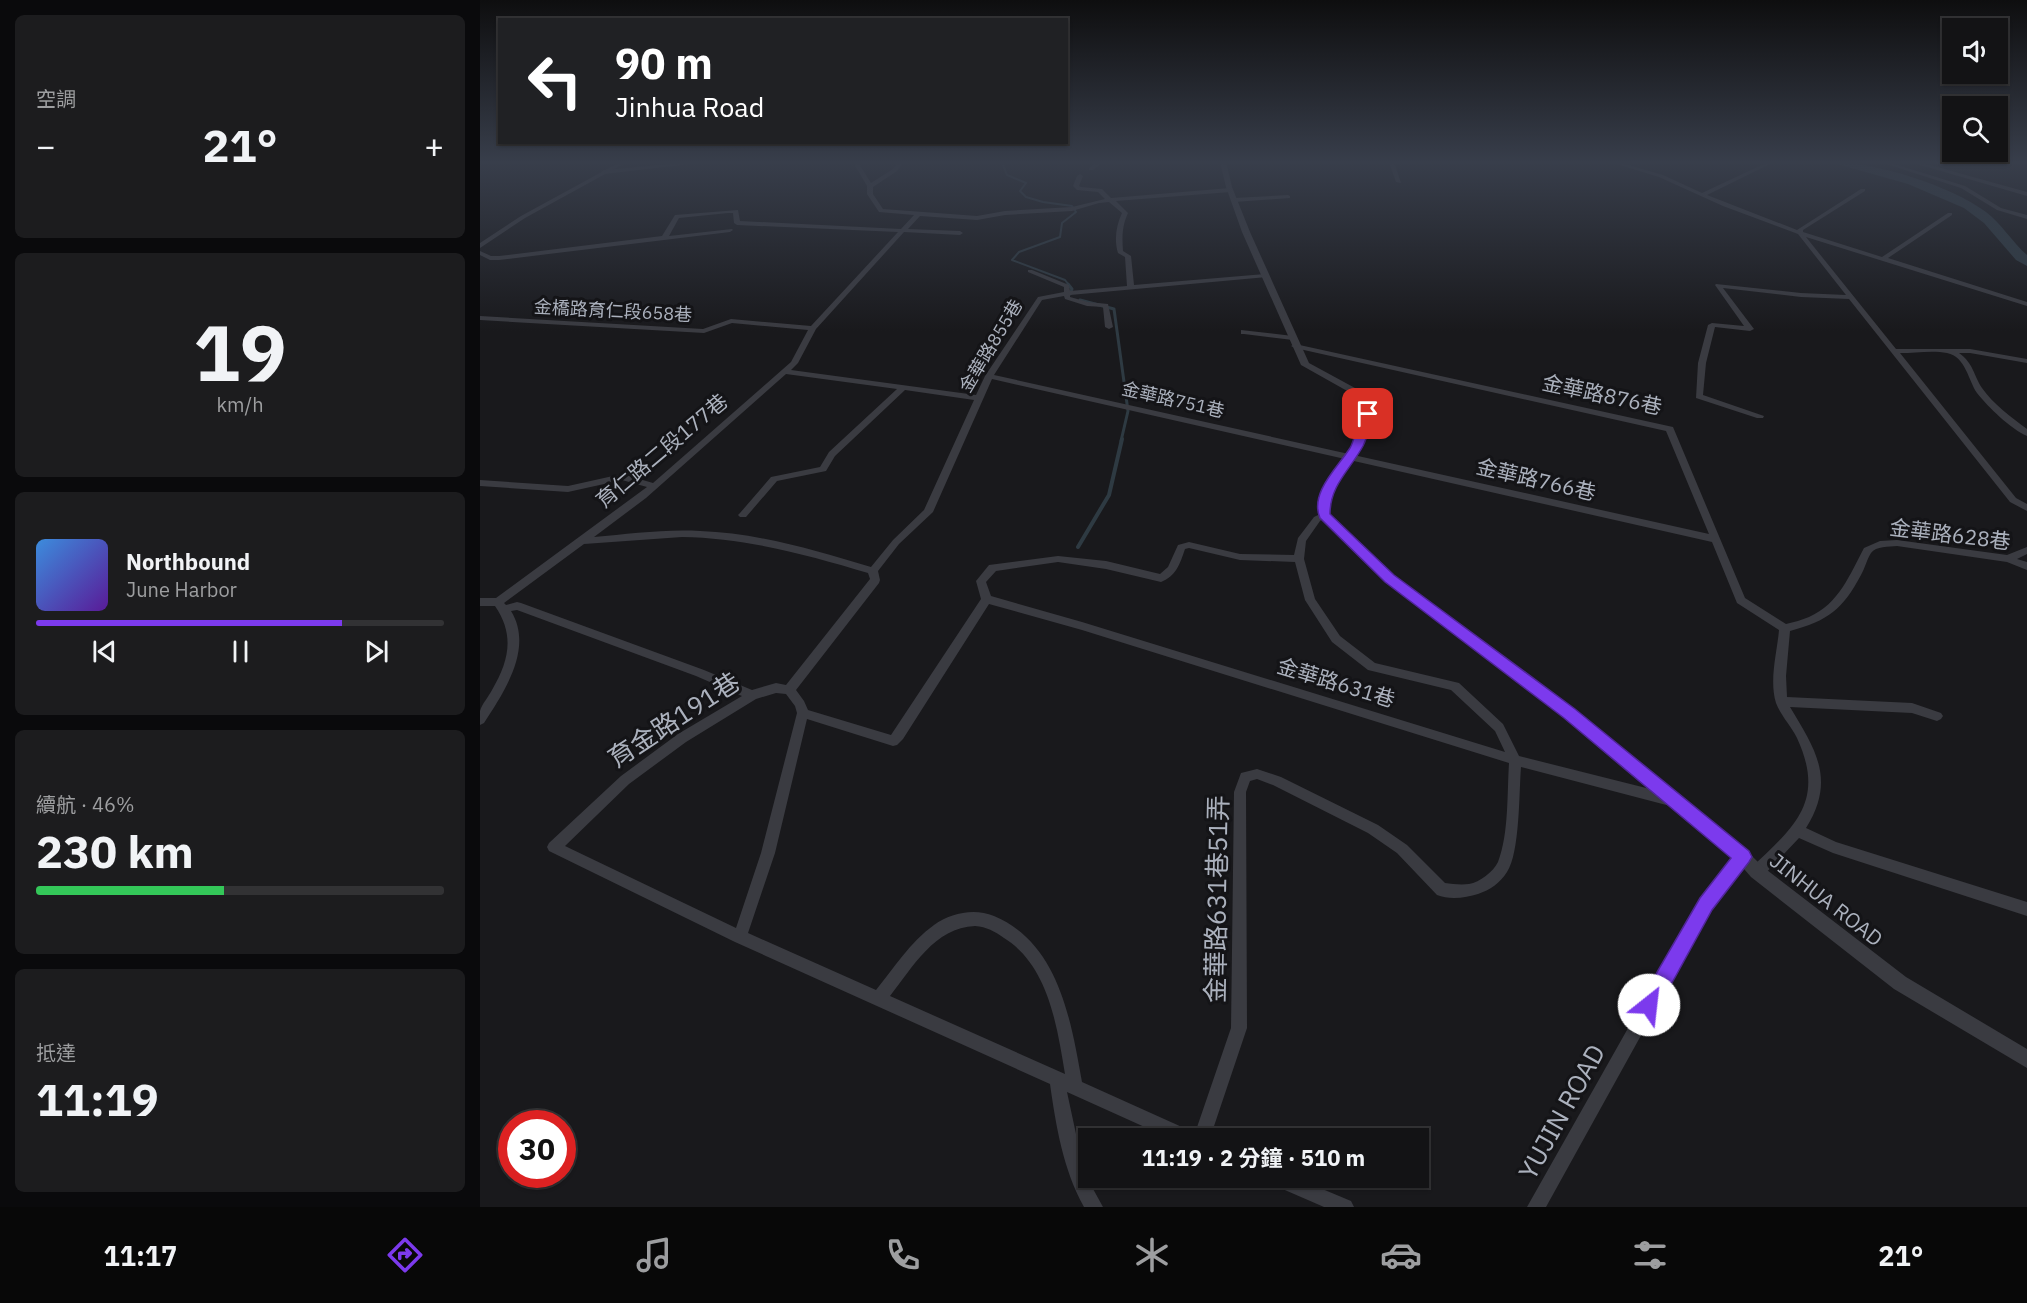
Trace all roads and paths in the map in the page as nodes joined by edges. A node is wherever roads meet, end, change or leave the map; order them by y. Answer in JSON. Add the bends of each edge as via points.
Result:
{"nodes":[{"id":1,"x":521,"y":218,"type":"edge"},
{"id":2,"x":676,"y":218,"type":"edge"},
{"id":3,"x":737,"y":218,"type":"edge"},
{"id":4,"x":914,"y":218,"type":"edge"},
{"id":5,"x":1122,"y":218,"type":"edge"},
{"id":6,"x":1242,"y":218,"type":"edge"},
{"id":7,"x":1762,"y":218,"type":"edge"},
{"id":8,"x":1817,"y":218,"type":"edge"},
{"id":9,"x":1942,"y":218,"type":"edge"},
{"id":10,"x":730,"y":230,"type":"dead end"},
{"id":11,"x":903,"y":231,"type":"junction"},
{"id":12,"x":960,"y":233,"type":"dead end"},
{"id":13,"x":1800,"y":233,"type":"junction"},
{"id":14,"x":665,"y":237,"type":"junction"},
{"id":15,"x":480,"y":246,"type":"edge"},
{"id":16,"x":480,"y":253,"type":"edge"},
{"id":17,"x":1884,"y":258,"type":"junction"},
{"id":18,"x":1030,"y":271,"type":"dead end"},
{"id":19,"x":1265,"y":276,"type":"junction"},
{"id":20,"x":1131,"y":288,"type":"junction"},
{"id":21,"x":1071,"y":293,"type":"junction"},
{"id":22,"x":1850,"y":297,"type":"junction"},
{"id":23,"x":2027,"y":304,"type":"edge"},
{"id":24,"x":480,"y":318,"type":"edge"},
{"id":25,"x":1109,"y":327,"type":"dead end"},
{"id":26,"x":813,"y":328,"type":"junction"},
{"id":27,"x":1244,"y":332,"type":"dead end"},
{"id":28,"x":1294,"y":342,"type":"junction"},
{"id":29,"x":1896,"y":351,"type":"junction"},
{"id":30,"x":1950,"y":351,"type":"junction"},
{"id":31,"x":2027,"y":361,"type":"edge"},
{"id":32,"x":783,"y":371,"type":"junction"},
{"id":33,"x":989,"y":376,"type":"junction"},
{"id":34,"x":903,"y":387,"type":"junction"},
{"id":35,"x":978,"y":398,"type":"junction"},
{"id":36,"x":1760,"y":416,"type":"dead end"},
{"id":37,"x":2027,"y":433,"type":"edge"},
{"id":38,"x":1349,"y":456,"type":"junction"},
{"id":39,"x":480,"y":483,"type":"edge"},
{"id":40,"x":654,"y":486,"type":"junction"},
{"id":41,"x":2027,"y":508,"type":"edge"},
{"id":42,"x":743,"y":515,"type":"dead end"},
{"id":43,"x":1324,"y":515,"type":"junction"},
{"id":44,"x":1715,"y":539,"type":"junction"},
{"id":45,"x":579,"y":541,"type":"junction"},
{"id":46,"x":2027,"y":550,"type":"edge"},
{"id":47,"x":1299,"y":559,"type":"junction"},
{"id":48,"x":2008,"y":560,"type":"junction"},
{"id":49,"x":2027,"y":566,"type":"edge"},
{"id":50,"x":873,"y":571,"type":"junction"},
{"id":51,"x":986,"y":599,"type":"junction"},
{"id":52,"x":480,"y":602,"type":"edge"},
{"id":53,"x":502,"y":605,"type":"junction"},
{"id":54,"x":1785,"y":628,"type":"junction"},
{"id":55,"x":789,"y":690,"type":"junction"},
{"id":56,"x":752,"y":695,"type":"junction"},
{"id":57,"x":1782,"y":702,"type":"junction"},
{"id":58,"x":803,"y":713,"type":"junction"},
{"id":59,"x":1937,"y":716,"type":"dead end"},
{"id":60,"x":480,"y":720,"type":"edge"},
{"id":61,"x":1515,"y":760,"type":"junction"},
{"id":62,"x":1674,"y":802,"type":"junction"},
{"id":63,"x":1799,"y":831,"type":"junction"},
{"id":64,"x":1743,"y":857,"type":"junction"},
{"id":65,"x":1758,"y":872,"type":"junction"},
{"id":66,"x":2027,"y":909,"type":"edge"},
{"id":67,"x":740,"y":937,"type":"junction"},
{"id":68,"x":879,"y":999,"type":"junction"},
{"id":69,"x":2027,"y":1059,"type":"edge"},
{"id":70,"x":1057,"y":1079,"type":"junction"},
{"id":71,"x":1075,"y":1087,"type":"junction"},
{"id":72,"x":1165,"y":1128,"type":"edge"},
{"id":73,"x":1205,"y":1128,"type":"edge"},
{"id":74,"x":1300,"y":1188,"type":"edge"},
{"id":75,"x":1094,"y":1207,"type":"edge"},
{"id":76,"x":1345,"y":1207,"type":"edge"},
{"id":77,"x":1536,"y":1207,"type":"edge"}],
"edges":[{"from":1,"to":15,"type":"street"},
{"from":2,"to":14,"type":"street"},
{"from":3,"to":11,"type":"street","via":[[737,223]]},
{"from":4,"to":11,"type":"street","name":"育仁路二段177巷"},
{"from":5,"to":20,"type":"street","via":[[1118,224],[1119,249],[1128,256]]},
{"from":6,"to":19,"type":"street"},
{"from":7,"to":13,"type":"street"},
{"from":8,"to":13,"type":"street","via":[[1800,229]]},
{"from":9,"to":17,"type":"street"},
{"from":10,"to":14,"type":"street"},
{"from":11,"to":12,"type":"street"},
{"from":11,"to":26,"type":"street","name":"育仁路二段177巷"},
{"from":13,"to":17,"type":"street"},
{"from":13,"to":22,"type":"street"},
{"from":14,"to":16,"type":"street","via":[[499,258]]},
{"from":17,"to":23,"type":"street"},
{"from":18,"to":21,"type":"street","via":[[1067,286]]},
{"from":19,"to":20,"type":"street","name":"金華路855巷"},
{"from":19,"to":28,"type":"street"},
{"from":20,"to":21,"type":"street","name":"金華路855巷"},
{"from":21,"to":25,"type":"street","via":[[1067,298],[1106,305]]},
{"from":21,"to":33,"type":"street","name":"金華路855巷","via":[[1040,298]]},
{"from":22,"to":29,"type":"street"},
{"from":22,"to":36,"type":"street","via":[[1718,285],[1750,329],[1713,326],[1701,363],[1699,396]]},
{"from":24,"to":26,"type":"street","name":"金橋路育仁段658巷","via":[[704,331],[731,321]]},
{"from":26,"to":32,"type":"street","name":"育仁路二段177巷","via":[[794,363]]},
{"from":27,"to":28,"type":"street"},
{"from":28,"to":38,"type":"street","via":[[1310,369],[1352,390],[1364,404],[1368,414],[1364,430]]},
{"from":28,"to":44,"type":"street","name":"金華路876巷","via":[[1670,429]]},
{"from":29,"to":30,"type":"street"},
{"from":29,"to":41,"type":"street","via":[[2013,500]]},
{"from":30,"to":31,"type":"street"},
{"from":30,"to":37,"type":"street","via":[[1969,363],[1979,390]]},
{"from":32,"to":34,"type":"street"},
{"from":32,"to":40,"type":"street","name":"育仁路二段177巷"},
{"from":33,"to":35,"type":"street","name":"金華路855巷"},
{"from":33,"to":38,"type":"street","name":"金華路751巷"},
{"from":34,"to":35,"type":"street"},
{"from":34,"to":42,"type":"street","via":[[832,454],[823,469],[774,479]]},
{"from":35,"to":50,"type":"street","name":"金華路855巷","via":[[928,512]]},
{"from":38,"to":43,"type":"street","via":[[1329,487]]},
{"from":38,"to":44,"type":"street","name":"金華路766巷"},
{"from":39,"to":40,"type":"street","via":[[568,489],[622,477]]},
{"from":40,"to":45,"type":"street","name":"育仁路二段177巷"},
{"from":43,"to":47,"type":"street","via":[[1301,540]]},
{"from":43,"to":62,"type":"street","name":"JINHUA ROAD","via":[[1390,579],[1570,714]]},
{"from":44,"to":54,"type":"street","name":"金華路876巷","via":[[1742,600]]},
{"from":45,"to":50,"type":"street","via":[[713,535],[794,547]]},
{"from":45,"to":53,"type":"street","name":"育仁路二段177巷"},
{"from":46,"to":48,"type":"street"},
{"from":47,"to":51,"type":"street","via":[[1240,557],[1188,545],[1181,547],[1168,576],[1161,578],[1058,559],[993,567],[981,581]]},
{"from":47,"to":61,"type":"street","via":[[1310,600],[1336,639],[1371,667],[1455,686],[1498,728]]},
{"from":48,"to":49,"type":"street","name":"金華路628巷"},
{"from":48,"to":54,"type":"street","name":"金華路628巷","via":[[1897,543],[1880,544],[1867,550],[1863,565],[1843,595],[1816,620]]},
{"from":50,"to":55,"type":"street","name":"金華路855巷","via":[[875,579]]},
{"from":51,"to":58,"type":"street","via":[[892,741]]},
{"from":51,"to":61,"type":"street","name":"金華路631巷"},
{"from":52,"to":53,"type":"street"},
{"from":53,"to":56,"type":"street","via":[[517,606]]},
{"from":53,"to":60,"type":"street","via":[[512,621],[516,640],[511,663]]},
{"from":54,"to":57,"type":"street"},
{"from":55,"to":56,"type":"street","name":"育金路191巷","via":[[776,688]]},
{"from":55,"to":58,"type":"street"},
{"from":56,"to":67,"type":"street","name":"育金路191巷","via":[[624,780],[554,847]]},
{"from":57,"to":59,"type":"street","via":[[1912,708]]},
{"from":57,"to":63,"type":"street","via":[[1804,739],[1816,779],[1811,812]]},
{"from":58,"to":67,"type":"street","via":[[768,853]]},
{"from":61,"to":62,"type":"street","name":"金華路631巷"},
{"from":61,"to":73,"type":"street","name":"金華路631巷51弄","via":[[1503,867],[1493,879],[1468,891],[1442,890],[1402,849],[1373,829],[1277,781],[1257,774],[1245,777],[1240,792],[1239,1028]]},
{"from":62,"to":64,"type":"street","name":"JINHUA ROAD"},
{"from":63,"to":65,"type":"street"},
{"from":63,"to":66,"type":"street","via":[[1833,847]]},
{"from":64,"to":65,"type":"street","name":"JINHUA ROAD"},
{"from":64,"to":77,"type":"street","name":"YUJIN ROAD","via":[[1706,904]]},
{"from":65,"to":69,"type":"street","name":"JINHUA ROAD","via":[[1900,983]]},
{"from":67,"to":68,"type":"street","name":"育金路191巷"},
{"from":68,"to":70,"type":"street","name":"育金路191巷"},
{"from":68,"to":71,"type":"street","via":[[939,930],[971,918],[992,921],[1012,932],[1042,966],[1062,1015]]},
{"from":70,"to":71,"type":"street","name":"育金路191巷"},
{"from":70,"to":75,"type":"street","via":[[1083,1190]]},
{"from":71,"to":72,"type":"street"},
{"from":74,"to":76,"type":"street"}]}
